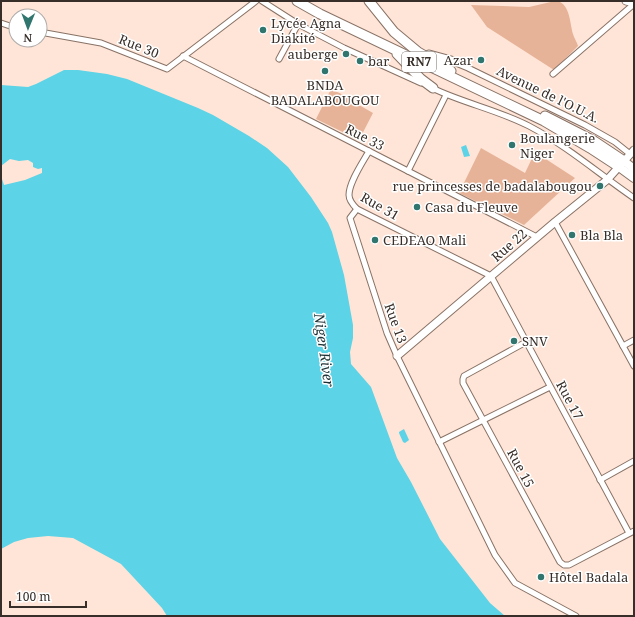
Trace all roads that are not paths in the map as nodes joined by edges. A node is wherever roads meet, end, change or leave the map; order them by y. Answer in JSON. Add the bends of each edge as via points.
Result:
{"nodes":[{"id":1,"x":256,"y":1,"type":"edge"},
{"id":2,"x":262,"y":1,"type":"edge"},
{"id":3,"x":297,"y":1,"type":"edge"},
{"id":4,"x":370,"y":1,"type":"edge"},
{"id":5,"x":626,"y":1,"type":"edge"},
{"id":6,"x":634,"y":3,"type":"edge"},
{"id":7,"x":298,"y":24,"type":"junction"},
{"id":8,"x":48,"y":33,"type":"edge"},
{"id":9,"x":393,"y":50,"type":"junction"},
{"id":10,"x":418,"y":52,"type":"junction"},
{"id":11,"x":183,"y":56,"type":"junction"},
{"id":12,"x":279,"y":59,"type":"dead end"},
{"id":13,"x":451,"y":61,"type":"joint"},
{"id":14,"x":553,"y":74,"type":"dead end"},
{"id":15,"x":433,"y":88,"type":"junction"},
{"id":16,"x":446,"y":95,"type":"junction"},
{"id":17,"x":369,"y":151,"type":"junction"},
{"id":18,"x":629,"y":156,"type":"edge"},
{"id":19,"x":634,"y":169,"type":"edge"},
{"id":20,"x":408,"y":171,"type":"junction"},
{"id":21,"x":634,"y":178,"type":"edge"},
{"id":22,"x":607,"y":180,"type":"junction"},
{"id":23,"x":634,"y":198,"type":"edge"},
{"id":24,"x":356,"y":208,"type":"junction"},
{"id":25,"x":555,"y":222,"type":"junction"},
{"id":26,"x":537,"y":237,"type":"junction"},
{"id":27,"x":491,"y":276,"type":"junction"},
{"id":28,"x":634,"y":340,"type":"edge"},
{"id":29,"x":526,"y":342,"type":"junction"},
{"id":30,"x":623,"y":346,"type":"junction"},
{"id":31,"x":396,"y":356,"type":"junction"},
{"id":32,"x":634,"y":366,"type":"edge"},
{"id":33,"x":550,"y":387,"type":"junction"},
{"id":34,"x":483,"y":421,"type":"junction"},
{"id":35,"x":439,"y":442,"type":"junction"},
{"id":36,"x":634,"y":462,"type":"edge"},
{"id":37,"x":600,"y":480,"type":"junction"},
{"id":38,"x":631,"y":532,"type":"edge"},
{"id":39,"x":576,"y":616,"type":"edge"}],
"edges":[{"from":1,"to":11,"type":"street","name":"Rue 30"},
{"from":2,"to":7,"type":"street"},
{"from":3,"to":9,"type":"highway","number":"RN7"},
{"from":4,"to":10,"type":"highway","number":"RN7","via":[[394,32]]},
{"from":5,"to":6,"type":"street"},
{"from":6,"to":14,"type":"street"},
{"from":7,"to":12,"type":"street"},
{"from":7,"to":15,"type":"street"},
{"from":8,"to":11,"type":"street","name":"Rue 30","via":[[102,43],[167,69]]},
{"from":9,"to":15,"type":"highway"},
{"from":9,"to":18,"type":"highway","number":"RN7","via":[[544,121],[590,148]]},
{"from":10,"to":13,"type":"highway"},
{"from":10,"to":18,"type":"highway","number":"RN7","via":[[447,69]]},
{"from":11,"to":17,"type":"street","name":"Rue 33"},
{"from":13,"to":18,"type":"street","name":"Avenue de l'O.U.A.","via":[[585,125],[615,142]]},
{"from":15,"to":16,"type":"street"},
{"from":16,"to":20,"type":"street"},
{"from":16,"to":22,"type":"street","via":[[527,125],[549,137]]},
{"from":17,"to":20,"type":"street","name":"Rue 33"},
{"from":17,"to":24,"type":"street","name":"Rue 31","via":[[351,186],[350,200]]},
{"from":18,"to":19,"type":"main road","name":"Avenue de l'O.U.A.","number":"RN7"},
{"from":18,"to":21,"type":"main road","name":"Avenue de l'O.U.A.","number":"RN7"},
{"from":18,"to":22,"type":"street","name":"Rue 22"},
{"from":20,"to":26,"type":"street","name":"Rue 33"},
{"from":22,"to":23,"type":"street"},
{"from":22,"to":25,"type":"street","name":"Rue 22"},
{"from":24,"to":27,"type":"street","name":"Rue 31"},
{"from":24,"to":31,"type":"street","name":"Rue 13","via":[[350,218]]},
{"from":25,"to":26,"type":"street","name":"Rue 22"},
{"from":25,"to":30,"type":"street"},
{"from":26,"to":27,"type":"street","name":"Rue 22"},
{"from":27,"to":29,"type":"street","name":"Rue 17"},
{"from":27,"to":31,"type":"street","name":"Rue 22"},
{"from":28,"to":30,"type":"street"},
{"from":29,"to":33,"type":"street","name":"Rue 17"},
{"from":29,"to":34,"type":"street","name":"Rue 15","via":[[464,376],[463,383]]},
{"from":30,"to":32,"type":"street"},
{"from":31,"to":35,"type":"street","name":"Rue 13"},
{"from":33,"to":34,"type":"street"},
{"from":33,"to":37,"type":"street","name":"Rue 17"},
{"from":34,"to":35,"type":"street"},
{"from":34,"to":38,"type":"street","name":"Rue 15","via":[[560,562],[569,565]]},
{"from":35,"to":39,"type":"street","name":"Rue 13","via":[[495,555],[514,582]]},
{"from":36,"to":37,"type":"street"},
{"from":37,"to":38,"type":"street","name":"Rue 17"}]}
